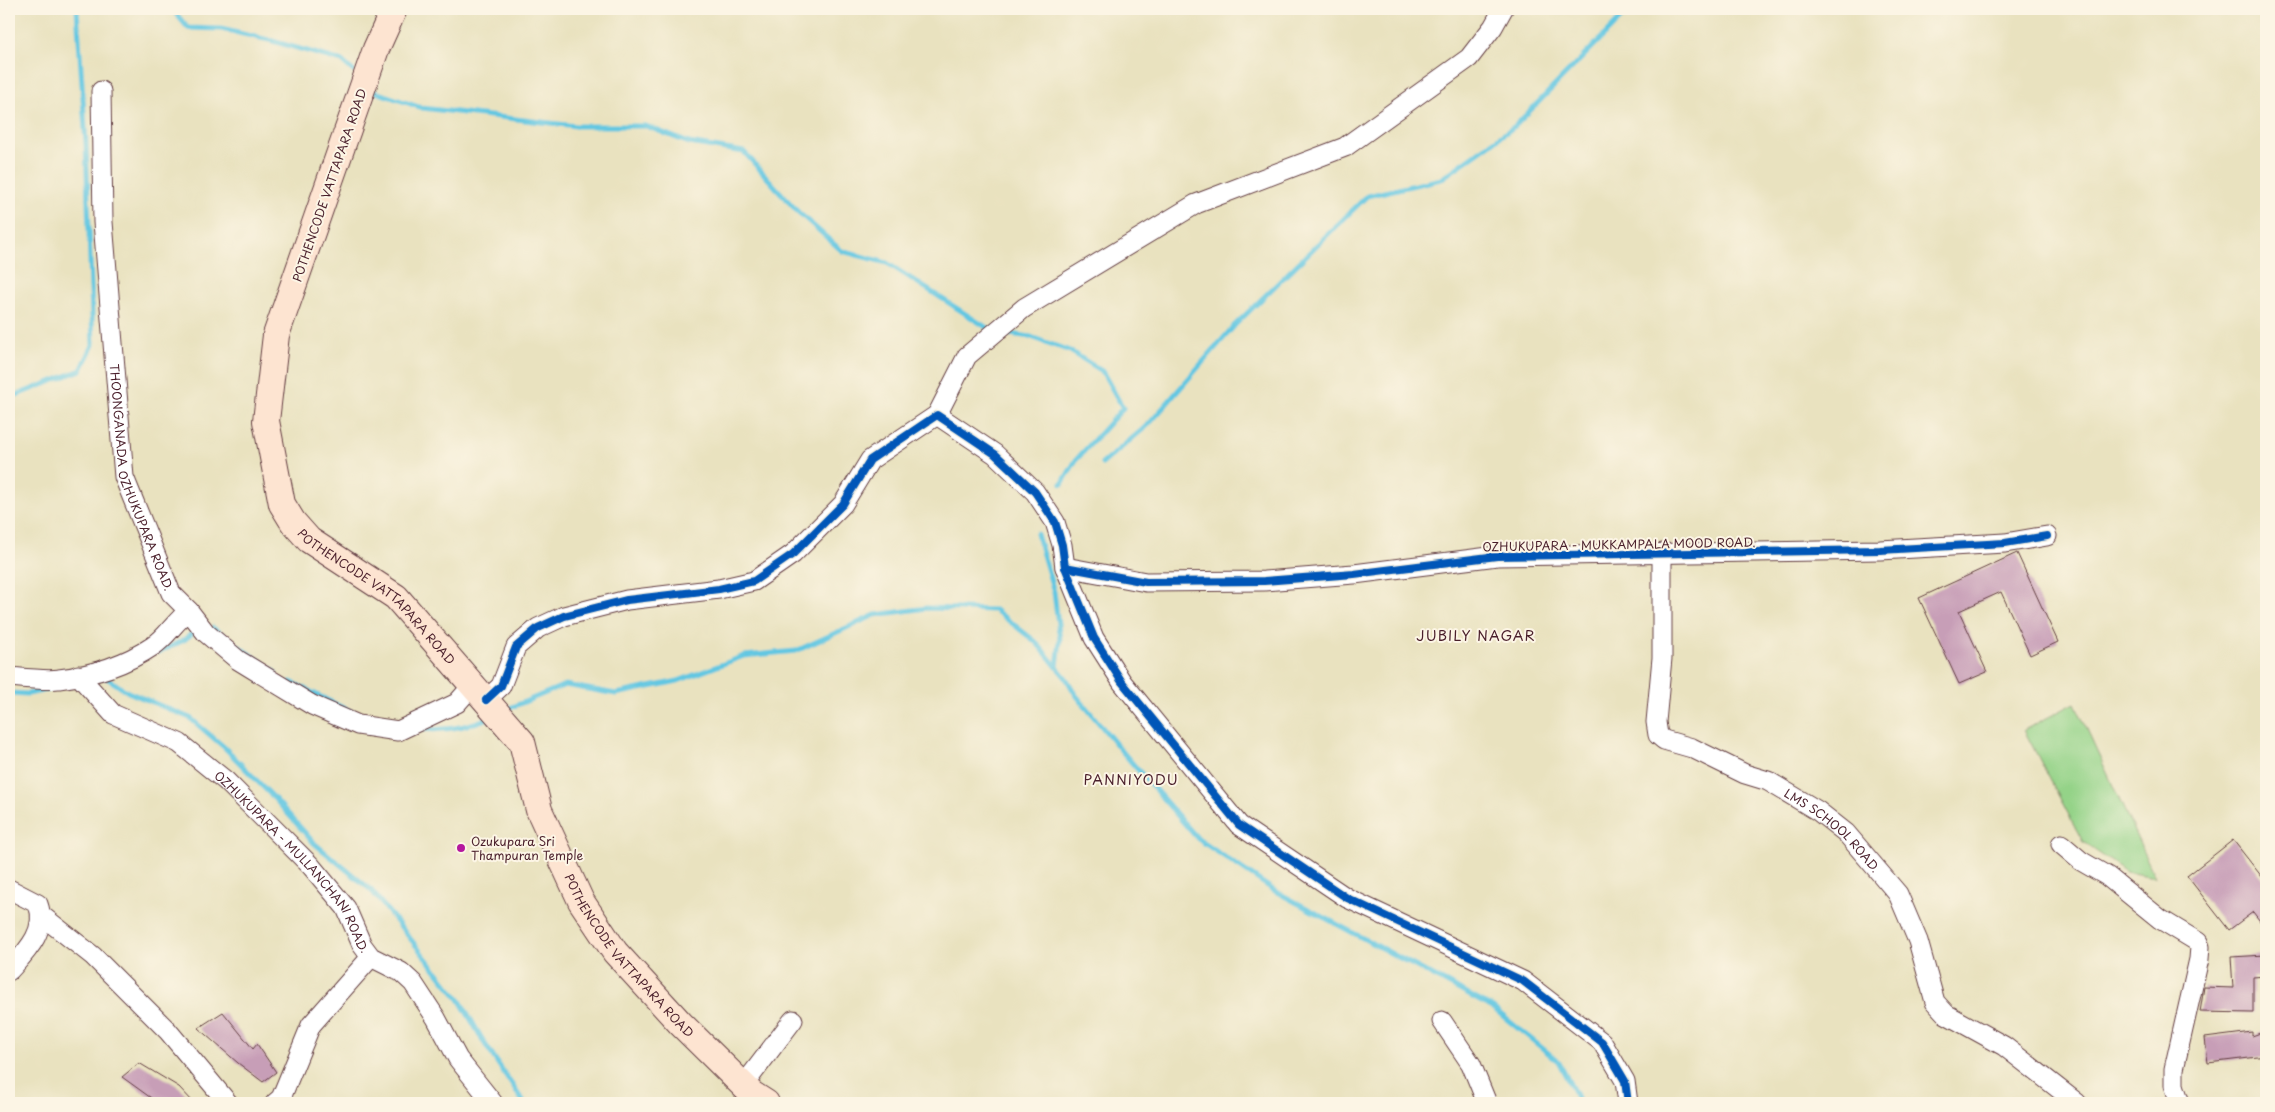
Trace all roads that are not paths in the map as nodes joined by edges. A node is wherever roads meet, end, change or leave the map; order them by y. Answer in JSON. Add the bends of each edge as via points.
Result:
{"nodes":[{"id":1,"x":394,"y":9,"type":"edge"},
{"id":2,"x":1503,"y":9,"type":"edge"},
{"id":3,"x":101,"y":91,"type":"dead end"},
{"id":4,"x":937,"y":415,"type":"junction"},
{"id":5,"x":2047,"y":536,"type":"dead end"},
{"id":6,"x":1662,"y":554,"type":"junction"},
{"id":7,"x":1066,"y":567,"type":"junction"},
{"id":8,"x":189,"y":611,"type":"junction"},
{"id":9,"x":78,"y":675,"type":"junction"},
{"id":10,"x":9,"y":677,"type":"edge"},
{"id":11,"x":484,"y":698,"type":"junction"},
{"id":12,"x":2061,"y":844,"type":"dead end"},
{"id":13,"x":9,"y":889,"type":"edge"},
{"id":14,"x":41,"y":915,"type":"junction"},
{"id":15,"x":371,"y":957,"type":"junction"},
{"id":16,"x":9,"y":971,"type":"edge"},
{"id":17,"x":793,"y":1020,"type":"dead end"},
{"id":18,"x":1442,"y":1021,"type":"dead end"},
{"id":19,"x":744,"y":1086,"type":"junction"},
{"id":20,"x":228,"y":1103,"type":"edge"},
{"id":21,"x":275,"y":1103,"type":"edge"},
{"id":22,"x":493,"y":1103,"type":"edge"},
{"id":23,"x":766,"y":1103,"type":"edge"},
{"id":24,"x":1487,"y":1103,"type":"edge"},
{"id":25,"x":1628,"y":1103,"type":"edge"},
{"id":26,"x":2077,"y":1103,"type":"edge"},
{"id":27,"x":2180,"y":1103,"type":"edge"}],
"edges":[{"from":1,"to":11,"type":"main road","name":"POTHENCODE VATTAPARA ROAD","via":[[376,49],[276,335],[266,421],[282,504],[293,522],[309,540],[396,596]]},
{"from":2,"to":4,"type":"street","via":[[1470,58],[1345,147],[1196,204],[1024,308],[967,356]]},
{"from":3,"to":8,"type":"street","name":"THOONGANADA OZHUKUPARA ROAD.","via":[[103,222],[124,478],[171,594]]},
{"from":4,"to":7,"type":"street","via":[[994,454],[1035,492],[1055,522]]},
{"from":4,"to":11,"type":"street","via":[[870,460],[843,504],[792,554],[754,581],[627,600],[564,616],[538,628],[516,647],[501,686]]},
{"from":5,"to":6,"type":"street","name":"OZHUKUPARA - MUKKAMPALA MOOD ROAD.","via":[[2005,543],[1880,550]]},
{"from":6,"to":7,"type":"street","name":"OZHUKUPARA - MUKKAMPALA MOOD ROAD.","via":[[1497,556],[1354,574],[1264,581],[1146,582]]},
{"from":6,"to":26,"type":"street","name":"LMS SCHOOL ROAD.","via":[[1658,735],[1768,781],[1818,811],[1846,833],[1898,894],[1918,941],[1934,1002],[1946,1014],[2004,1046]]},
{"from":7,"to":25,"type":"street","via":[[1094,638],[1122,682],[1239,825],[1347,898],[1523,981],[1602,1042],[1625,1081]]},
{"from":8,"to":9,"type":"street","via":[[153,646],[111,668]]},
{"from":8,"to":11,"type":"street","name":"THOONGANADA OZHUKUPARA ROAD.","via":[[206,633],[238,660],[312,705],[358,725],[398,731],[457,704]]},
{"from":9,"to":10,"type":"street","via":[[57,680]]},
{"from":9,"to":15,"type":"street","name":"OZHUKUPARA - MULLANCHANI ROAD.","via":[[112,714],[179,743],[226,781],[311,866],[346,908],[362,945]]},
{"from":11,"to":19,"type":"main road","name":"POTHENCODE VATTAPARA ROAD","via":[[522,742],[539,810],[581,901],[615,952],[680,1024]]},
{"from":12,"to":27,"type":"street","via":[[2160,919],[2198,942],[2199,959],[2174,1068],[2174,1086]]},
{"from":13,"to":14,"type":"street","via":[[38,904]]},
{"from":14,"to":16,"type":"street","via":[[39,933]]},
{"from":14,"to":20,"type":"street","via":[[93,956],[161,1024]]},
{"from":15,"to":21,"type":"street","via":[[311,1024],[281,1098]]},
{"from":15,"to":22,"type":"street","name":"OZHUKUPARA - MULLANCHANI ROAD.","via":[[401,972],[413,983],[458,1059]]},
{"from":17,"to":19,"type":"street"},
{"from":18,"to":24,"type":"street","via":[[1471,1064]]},
{"from":19,"to":23,"type":"main road","name":"POTHENCODE VATTAPARA ROAD"}]}
